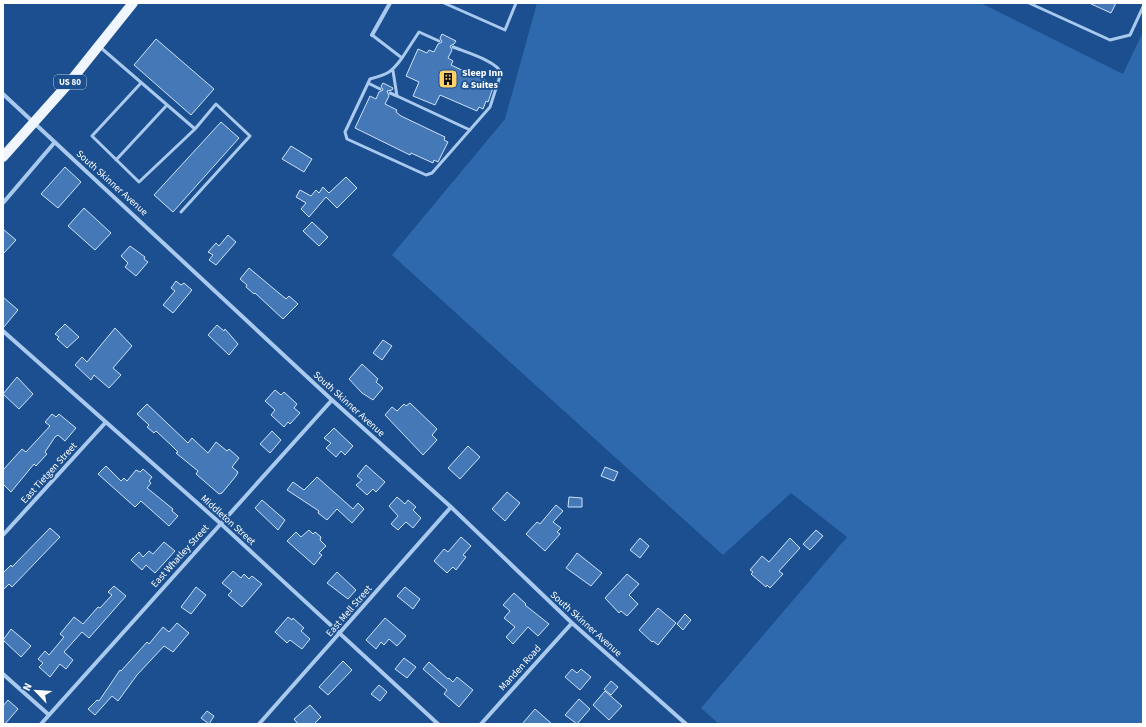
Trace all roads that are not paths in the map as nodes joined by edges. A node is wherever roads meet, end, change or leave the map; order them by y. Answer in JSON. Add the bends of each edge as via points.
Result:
{"nodes":[{"id":1,"x":133,"y":3,"type":"edge"},
{"id":2,"x":390,"y":3,"type":"edge"},
{"id":3,"x":444,"y":3,"type":"edge"},
{"id":4,"x":516,"y":3,"type":"edge"},
{"id":5,"x":1029,"y":3,"type":"edge"},
{"id":6,"x":1143,"y":7,"type":"edge"},
{"id":7,"x":372,"y":35,"type":"joint"},
{"id":8,"x":439,"y":41,"type":"dead end"},
{"id":9,"x":99,"y":46,"type":"junction"},
{"id":10,"x":453,"y":47,"type":"dead end"},
{"id":11,"x":402,"y":58,"type":"junction"},
{"id":12,"x":393,"y":71,"type":"junction"},
{"id":13,"x":141,"y":82,"type":"junction"},
{"id":14,"x":368,"y":83,"type":"junction"},
{"id":15,"x":380,"y":89,"type":"dead end"},
{"id":16,"x":390,"y":93,"type":"dead end"},
{"id":17,"x":3,"y":94,"type":"edge"},
{"id":18,"x":397,"y":96,"type":"junction"},
{"id":19,"x":7,"y":97,"type":"junction"},
{"id":20,"x":3,"y":101,"type":"edge"},
{"id":21,"x":167,"y":105,"type":"junction"},
{"id":22,"x":34,"y":122,"type":"junction"},
{"id":23,"x":196,"y":129,"type":"junction"},
{"id":24,"x":470,"y":130,"type":"junction"},
{"id":25,"x":55,"y":142,"type":"junction"},
{"id":26,"x":3,"y":157,"type":"edge"},
{"id":27,"x":116,"y":160,"type":"junction"},
{"id":28,"x":3,"y":203,"type":"edge"},
{"id":29,"x":181,"y":212,"type":"dead end"},
{"id":30,"x":3,"y":331,"type":"edge"},
{"id":31,"x":332,"y":400,"type":"junction"},
{"id":32,"x":106,"y":422,"type":"junction"},
{"id":33,"x":451,"y":507,"type":"junction"},
{"id":34,"x":220,"y":523,"type":"junction"},
{"id":35,"x":3,"y":535,"type":"edge"},
{"id":36,"x":572,"y":622,"type":"junction"},
{"id":37,"x":341,"y":633,"type":"junction"},
{"id":38,"x":3,"y":674,"type":"edge"},
{"id":39,"x":49,"y":715,"type":"junction"},
{"id":40,"x":41,"y":724,"type":"edge"},
{"id":41,"x":259,"y":724,"type":"edge"},
{"id":42,"x":438,"y":724,"type":"edge"},
{"id":43,"x":482,"y":724,"type":"edge"},
{"id":44,"x":686,"y":724,"type":"edge"}],
"edges":[{"from":1,"to":9,"type":"main road","number":"US 80"},
{"from":2,"to":7,"type":"street"},
{"from":3,"to":4,"type":"lane","via":[[505,30]]},
{"from":5,"to":6,"type":"lane","via":[[1110,40],[1130,35]]},
{"from":7,"to":11,"type":"lane"},
{"from":8,"to":11,"type":"lane","via":[[419,32]]},
{"from":9,"to":13,"type":"lane"},
{"from":9,"to":22,"type":"main road","number":"US 80"},
{"from":10,"to":24,"type":"lane","via":[[493,64],[501,73],[490,107]]},
{"from":11,"to":12,"type":"lane"},
{"from":12,"to":14,"type":"lane","via":[[370,79]]},
{"from":12,"to":18,"type":"lane"},
{"from":13,"to":21,"type":"lane"},
{"from":13,"to":27,"type":"lane","via":[[92,136]]},
{"from":14,"to":15,"type":"lane"},
{"from":14,"to":24,"type":"lane","via":[[345,132],[347,139],[429,175]]},
{"from":16,"to":18,"type":"lane"},
{"from":17,"to":19,"type":"street","name":"South Skinner Avenue"},
{"from":18,"to":24,"type":"lane"},
{"from":19,"to":20,"type":"lane"},
{"from":19,"to":22,"type":"street","name":"South Skinner Avenue"},
{"from":21,"to":23,"type":"lane"},
{"from":21,"to":27,"type":"lane"},
{"from":22,"to":25,"type":"street","name":"South Skinner Avenue"},
{"from":22,"to":26,"type":"main road","number":"US 80"},
{"from":23,"to":27,"type":"lane","via":[[139,182]]},
{"from":23,"to":29,"type":"lane","via":[[216,104],[250,136]]},
{"from":25,"to":28,"type":"street"},
{"from":25,"to":31,"type":"street","name":"South Skinner Avenue"},
{"from":30,"to":32,"type":"street","name":"Middleton Street"},
{"from":31,"to":33,"type":"street","name":"South Skinner Avenue"},
{"from":31,"to":34,"type":"street","name":"East Whatley Street"},
{"from":32,"to":34,"type":"street","name":"Middleton Street"},
{"from":32,"to":35,"type":"street","name":"East Tietgen Street"},
{"from":33,"to":36,"type":"street","name":"South Skinner Avenue"},
{"from":33,"to":37,"type":"street","name":"East Mell Street"},
{"from":34,"to":37,"type":"street","name":"Middleton Street"},
{"from":34,"to":39,"type":"street","name":"East Whatley Street"},
{"from":36,"to":43,"type":"street","name":"Manden Road"},
{"from":36,"to":44,"type":"street","name":"South Skinner Avenue"},
{"from":37,"to":41,"type":"street","name":"East Mell Street"},
{"from":37,"to":42,"type":"street","name":"Middleton Street"},
{"from":38,"to":39,"type":"street"},
{"from":39,"to":40,"type":"street","name":"East Whatley Street"}]}
